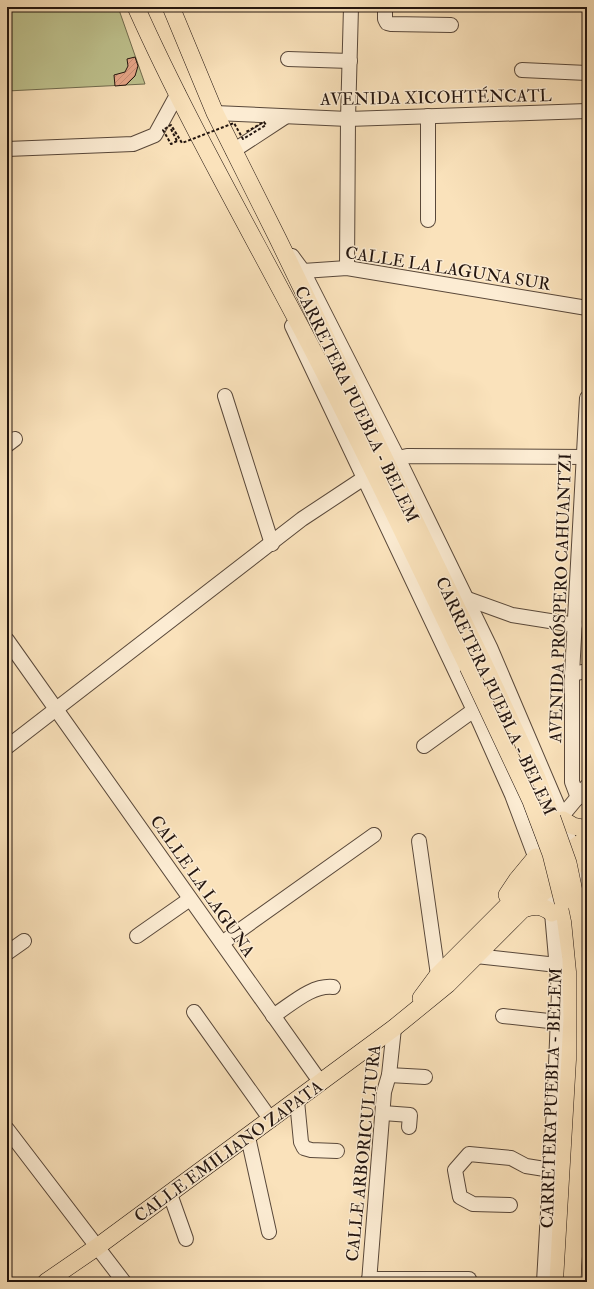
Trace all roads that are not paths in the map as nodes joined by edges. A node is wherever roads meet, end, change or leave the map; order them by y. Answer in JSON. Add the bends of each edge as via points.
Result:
{"nodes":[{"id":1,"x":136,"y":7,"type":"edge"},
{"id":2,"x":171,"y":7,"type":"edge"},
{"id":3,"x":352,"y":7,"type":"edge"},
{"id":4,"x":385,"y":7,"type":"edge"},
{"id":5,"x":451,"y":25,"type":"dead end"},
{"id":6,"x":288,"y":59,"type":"dead end"},
{"id":7,"x":350,"y":61,"type":"junction"},
{"id":8,"x":522,"y":70,"type":"dead end"},
{"id":9,"x":587,"y":73,"type":"edge"},
{"id":10,"x":178,"y":93,"type":"junction"},
{"id":11,"x":587,"y":111,"type":"edge"},
{"id":12,"x":214,"y":113,"type":"junction"},
{"id":13,"x":428,"y":116,"type":"junction"},
{"id":14,"x":285,"y":117,"type":"junction"},
{"id":15,"x":348,"y":119,"type":"junction"},
{"id":16,"x":7,"y":149,"type":"edge"},
{"id":17,"x":233,"y":151,"type":"junction"},
{"id":18,"x":428,"y":220,"type":"dead end"},
{"id":19,"x":278,"y":239,"type":"junction"},
{"id":20,"x":262,"y":256,"type":"junction"},
{"id":21,"x":346,"y":268,"type":"junction"},
{"id":22,"x":303,"y":271,"type":"junction"},
{"id":23,"x":587,"y":308,"type":"edge"},
{"id":24,"x":314,"y":335,"type":"junction"},
{"id":25,"x":225,"y":396,"type":"dead end"},
{"id":26,"x":587,"y":398,"type":"edge"},
{"id":27,"x":398,"y":458,"type":"junction"},
{"id":28,"x":585,"y":458,"type":"edge"},
{"id":29,"x":364,"y":478,"type":"junction"},
{"id":30,"x":272,"y":544,"type":"junction"},
{"id":31,"x":466,"y":598,"type":"junction"},
{"id":32,"x":575,"y":625,"type":"junction"},
{"id":33,"x":7,"y":640,"type":"edge"},
{"id":34,"x":587,"y":671,"type":"edge"},
{"id":35,"x":572,"y":674,"type":"junction"},
{"id":36,"x":56,"y":709,"type":"junction"},
{"id":37,"x":474,"y":710,"type":"junction"},
{"id":38,"x":424,"y":746,"type":"dead end"},
{"id":39,"x":7,"y":747,"type":"edge"},
{"id":40,"x":587,"y":786,"type":"edge"},
{"id":41,"x":578,"y":798,"type":"junction"},
{"id":42,"x":562,"y":818,"type":"junction"},
{"id":43,"x":587,"y":829,"type":"edge"},
{"id":44,"x":374,"y":835,"type":"dead end"},
{"id":45,"x":587,"y":838,"type":"edge"},
{"id":46,"x":419,"y":840,"type":"dead end"},
{"id":47,"x":579,"y":856,"type":"edge"},
{"id":48,"x":539,"y":864,"type":"junction"},
{"id":49,"x":547,"y":888,"type":"junction"},
{"id":50,"x":190,"y":899,"type":"junction"},
{"id":51,"x":587,"y":902,"type":"edge"},
{"id":52,"x":523,"y":909,"type":"junction"},
{"id":53,"x":552,"y":913,"type":"junction"},
{"id":54,"x":136,"y":936,"type":"dead end"},
{"id":55,"x":24,"y":941,"type":"dead end"},
{"id":56,"x":222,"y":943,"type":"junction"},
{"id":57,"x":7,"y":953,"type":"edge"},
{"id":58,"x":476,"y":956,"type":"junction"},
{"id":59,"x":557,"y":965,"type":"junction"},
{"id":60,"x":438,"y":974,"type":"junction"},
{"id":61,"x":333,"y":987,"type":"dead end"},
{"id":62,"x":194,"y":1012,"type":"dead end"},
{"id":63,"x":273,"y":1016,"type":"junction"},
{"id":64,"x":408,"y":1016,"type":"junction"},
{"id":65,"x":503,"y":1016,"type":"dead end"},
{"id":66,"x":558,"y":1022,"type":"junction"},
{"id":67,"x":394,"y":1028,"type":"junction"},
{"id":68,"x":389,"y":1074,"type":"junction"},
{"id":69,"x":425,"y":1076,"type":"dead end"},
{"id":70,"x":321,"y":1083,"type":"junction"},
{"id":71,"x":297,"y":1101,"type":"junction"},
{"id":72,"x":383,"y":1113,"type":"junction"},
{"id":73,"x":271,"y":1120,"type":"junction"},
{"id":74,"x":409,"y":1127,"type":"dead end"},
{"id":75,"x":7,"y":1128,"type":"edge"},
{"id":76,"x":248,"y":1137,"type":"junction"},
{"id":77,"x":337,"y":1151,"type":"dead end"},
{"id":78,"x":551,"y":1170,"type":"junction"},
{"id":79,"x":170,"y":1194,"type":"junction"},
{"id":80,"x":510,"y":1205,"type":"dead end"},
{"id":81,"x":587,"y":1222,"type":"edge"},
{"id":82,"x":269,"y":1232,"type":"dead end"},
{"id":83,"x":186,"y":1239,"type":"dead end"},
{"id":84,"x":98,"y":1247,"type":"junction"},
{"id":85,"x":469,"y":1279,"type":"dead end"},
{"id":86,"x":369,"y":1280,"type":"edge"},
{"id":87,"x":46,"y":1282,"type":"edge"},
{"id":88,"x":124,"y":1282,"type":"edge"},
{"id":89,"x":544,"y":1282,"type":"edge"},
{"id":90,"x":558,"y":1282,"type":"edge"},
{"id":91,"x":572,"y":1282,"type":"edge"},
{"id":92,"x":584,"y":1282,"type":"edge"}],
"edges":[{"from":1,"to":10,"type":"main road","name":"CARRETERA PUEBLA - BELEM"},
{"from":2,"to":12,"type":"main road","name":"CARRETERA PUEBLA - BELEM"},
{"from":3,"to":7,"type":"street"},
{"from":4,"to":5,"type":"street","via":[[387,23]]},
{"from":6,"to":7,"type":"street"},
{"from":7,"to":15,"type":"street"},
{"from":8,"to":9,"type":"street"},
{"from":10,"to":16,"type":"street","via":[[155,135],[133,144]]},
{"from":10,"to":20,"type":"main road","name":"CARRETERA PUEBLA - BELEM"},
{"from":11,"to":13,"type":"street","name":"AVENIDA XICOHTÉNCATL"},
{"from":12,"to":14,"type":"street","name":"AVENIDA XICOHTÉNCATL"},
{"from":12,"to":17,"type":"main road","name":"CARRETERA PUEBLA - BELEM"},
{"from":13,"to":15,"type":"street","name":"AVENIDA XICOHTÉNCATL"},
{"from":13,"to":18,"type":"street"},
{"from":14,"to":15,"type":"street","name":"AVENIDA XICOHTÉNCATL"},
{"from":14,"to":17,"type":"street"},
{"from":15,"to":21,"type":"street"},
{"from":17,"to":19,"type":"main road","name":"CARRETERA PUEBLA - BELEM"},
{"from":19,"to":22,"type":"street","name":"CARRETERA PUEBLA - BELEM"},
{"from":19,"to":24,"type":"main road","name":"CARRETERA PUEBLA - BELEM"},
{"from":20,"to":24,"type":"main road","name":"CARRETERA PUEBLA - BELEM"},
{"from":20,"to":29,"type":"street","name":"CARRETERA PUEBLA - BELEM","via":[[301,347]]},
{"from":21,"to":22,"type":"street","name":"CALLE LA LAGUNA SUR"},
{"from":21,"to":23,"type":"street","name":"CALLE LA LAGUNA SUR"},
{"from":22,"to":27,"type":"street","name":"CARRETERA PUEBLA - BELEM"},
{"from":24,"to":90,"type":"main road","name":"CARRETERA PUEBLA - BELEM","bridge":true,"via":[[367,458],[531,801],[551,854],[563,902],[572,982],[570,1085]]},
{"from":24,"to":91,"type":"main road","name":"CARRETERA PUEBLA - BELEM","bridge":true,"via":[[537,778],[568,863],[580,920],[586,1015]]},
{"from":25,"to":30,"type":"street"},
{"from":26,"to":28,"type":"street","name":"AVENIDA PRÓSPERO CAHUANTZI"},
{"from":27,"to":28,"type":"street"},
{"from":27,"to":31,"type":"street","name":"CARRETERA PUEBLA - BELEM"},
{"from":28,"to":32,"type":"street","name":"AVENIDA PRÓSPERO CAHUANTZI"},
{"from":29,"to":30,"type":"street","via":[[302,519]]},
{"from":29,"to":37,"type":"street","name":"CARRETERA PUEBLA - BELEM"},
{"from":30,"to":36,"type":"street"},
{"from":31,"to":32,"type":"street","via":[[512,615]]},
{"from":31,"to":42,"type":"street","name":"CARRETERA PUEBLA - BELEM","via":[[490,646]]},
{"from":32,"to":35,"type":"street","name":"AVENIDA PRÓSPERO CAHUANTZI"},
{"from":33,"to":36,"type":"street","name":"CALLE LA LAGUNA"},
{"from":34,"to":35,"type":"street"},
{"from":35,"to":41,"type":"street","name":"AVENIDA PRÓSPERO CAHUANTZI","via":[[572,782]]},
{"from":36,"to":39,"type":"street"},
{"from":36,"to":50,"type":"street","name":"CALLE LA LAGUNA"},
{"from":37,"to":38,"type":"street"},
{"from":37,"to":48,"type":"street","name":"CARRETERA PUEBLA - BELEM"},
{"from":40,"to":41,"type":"street"},
{"from":41,"to":42,"type":"street"},
{"from":42,"to":43,"type":"main road","via":[[573,826]]},
{"from":42,"to":47,"type":"street","name":"CARRETERA PUEBLA - BELEM"},
{"from":44,"to":56,"type":"street"},
{"from":45,"to":47,"type":"main road","name":"CALLE EMILIANO ZAPATA"},
{"from":46,"to":60,"type":"street"},
{"from":47,"to":48,"type":"main road","name":"CALLE EMILIANO ZAPATA"},
{"from":47,"to":49,"type":"main road","name":"CALLE EMILIANO ZAPATA"},
{"from":47,"to":51,"type":"street","name":"CARRETERA PUEBLA - BELEM"},
{"from":48,"to":49,"type":"street","name":"CARRETERA PUEBLA - BELEM"},
{"from":48,"to":60,"type":"main road","name":"CALLE EMILIANO ZAPATA","via":[[491,922]]},
{"from":49,"to":52,"type":"main road","name":"CALLE EMILIANO ZAPATA"},
{"from":49,"to":53,"type":"street","name":"CARRETERA PUEBLA - BELEM"},
{"from":50,"to":54,"type":"street"},
{"from":50,"to":56,"type":"street","name":"CALLE LA LAGUNA"},
{"from":52,"to":53,"type":"main road","via":[[535,905],[545,907]]},
{"from":52,"to":58,"type":"main road","name":"CALLE EMILIANO ZAPATA"},
{"from":53,"to":59,"type":"street","name":"CARRETERA PUEBLA - BELEM"},
{"from":55,"to":57,"type":"street"},
{"from":56,"to":63,"type":"street","name":"CALLE LA LAGUNA"},
{"from":58,"to":59,"type":"street"},
{"from":58,"to":64,"type":"main road","name":"CALLE EMILIANO ZAPATA","via":[[448,984]]},
{"from":59,"to":66,"type":"street","name":"CARRETERA PUEBLA - BELEM"},
{"from":60,"to":64,"type":"main road","name":"CALLE EMILIANO ZAPATA"},
{"from":61,"to":63,"type":"street","via":[[322,986],[310,991]]},
{"from":62,"to":73,"type":"street"},
{"from":63,"to":70,"type":"street","name":"CALLE LA LAGUNA"},
{"from":64,"to":67,"type":"main road","name":"CALLE EMILIANO ZAPATA"},
{"from":65,"to":66,"type":"street"},
{"from":66,"to":78,"type":"street","name":"CARRETERA PUEBLA - BELEM"},
{"from":67,"to":68,"type":"street","name":"CALLE ARBORICULTURA"},
{"from":67,"to":70,"type":"main road","name":"CALLE EMILIANO ZAPATA"},
{"from":68,"to":69,"type":"street"},
{"from":68,"to":72,"type":"street","name":"CALLE ARBORICULTURA","via":[[384,1092]]},
{"from":70,"to":71,"type":"main road","name":"CALLE EMILIANO ZAPATA"},
{"from":71,"to":73,"type":"main road","name":"CALLE EMILIANO ZAPATA"},
{"from":71,"to":77,"type":"street","via":[[301,1142],[304,1148]]},
{"from":72,"to":74,"type":"street","via":[[410,1114]]},
{"from":72,"to":86,"type":"street","name":"CALLE ARBORICULTURA"},
{"from":73,"to":76,"type":"main road","name":"CALLE EMILIANO ZAPATA"},
{"from":75,"to":84,"type":"street"},
{"from":76,"to":79,"type":"main road","name":"CALLE EMILIANO ZAPATA"},
{"from":76,"to":82,"type":"street"},
{"from":78,"to":80,"type":"street","via":[[526,1166],[511,1158],[469,1154],[455,1170],[460,1196],[473,1204]]},
{"from":78,"to":89,"type":"street","name":"CARRETERA PUEBLA - BELEM"},
{"from":79,"to":83,"type":"street"},
{"from":79,"to":84,"type":"main road","name":"CALLE EMILIANO ZAPATA"},
{"from":81,"to":92,"type":"street"},
{"from":84,"to":87,"type":"main road","name":"CALLE EMILIANO ZAPATA"},
{"from":84,"to":88,"type":"street"},
{"from":85,"to":86,"type":"street"}]}
